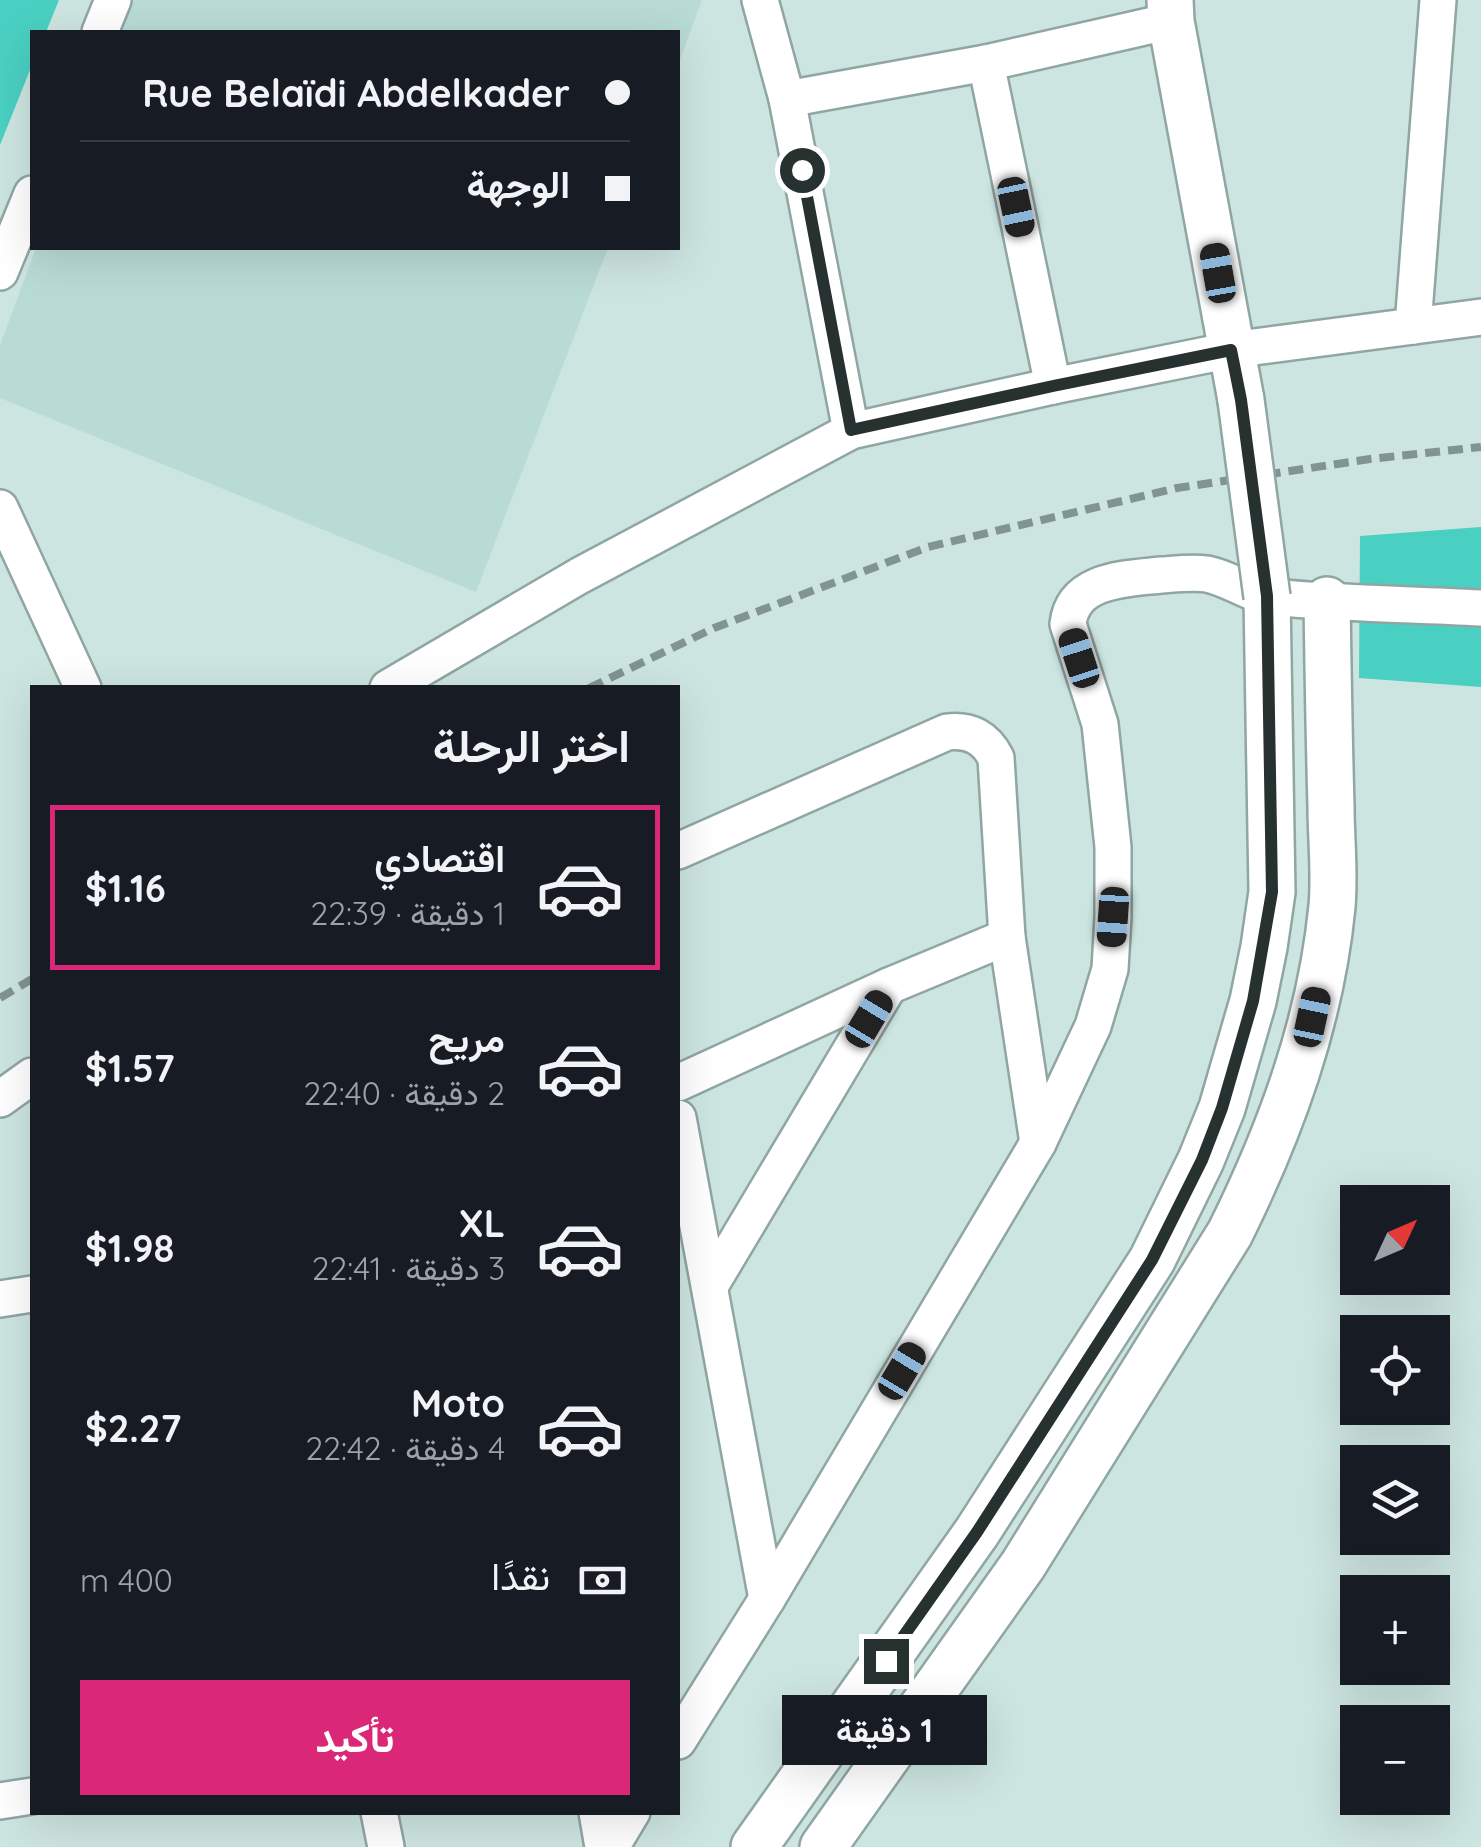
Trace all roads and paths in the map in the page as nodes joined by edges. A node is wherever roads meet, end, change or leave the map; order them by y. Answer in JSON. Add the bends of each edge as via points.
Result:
{"nodes":[{"id":1,"x":113,"y":0,"type":"edge"},
{"id":2,"x":760,"y":0,"type":"edge"},
{"id":3,"x":1438,"y":0,"type":"edge"},
{"id":4,"x":1170,"y":11,"type":"edge"},
{"id":5,"x":101,"y":30,"type":"edge"},
{"id":6,"x":986,"y":64,"type":"junction"},
{"id":7,"x":787,"y":99,"type":"junction"},
{"id":8,"x":30,"y":199,"type":"edge"},
{"id":9,"x":0,"y":272,"type":"edge"},
{"id":10,"x":1481,"y":318,"type":"edge"},
{"id":11,"x":1412,"y":326,"type":"junction"},
{"id":12,"x":1231,"y":350,"type":"junction"},
{"id":13,"x":1053,"y":386,"type":"junction"},
{"id":14,"x":851,"y":430,"type":"junction"},
{"id":15,"x":0,"y":508,"type":"edge"},
{"id":16,"x":1267,"y":596,"type":"junction"},
{"id":17,"x":1327,"y":600,"type":"junction"},
{"id":18,"x":1481,"y":608,"type":"edge"},
{"id":19,"x":82,"y":685,"type":"edge"},
{"id":20,"x":393,"y":685,"type":"edge"},
{"id":21,"x":680,"y":850,"type":"edge"},
{"id":22,"x":1007,"y":937,"type":"junction"},
{"id":23,"x":889,"y":986,"type":"junction"},
{"id":24,"x":30,"y":1077,"type":"edge"},
{"id":25,"x":680,"y":1081,"type":"edge"},
{"id":26,"x":0,"y":1099,"type":"edge"},
{"id":27,"x":680,"y":1128,"type":"edge"},
{"id":28,"x":1210,"y":1139,"type":"junction"},
{"id":29,"x":1038,"y":1143,"type":"junction"},
{"id":30,"x":1264,"y":1162,"type":"junction"},
{"id":31,"x":710,"y":1286,"type":"junction"},
{"id":32,"x":30,"y":1294,"type":"edge"},
{"id":33,"x":0,"y":1299,"type":"edge"},
{"id":34,"x":767,"y":1600,"type":"junction"},
{"id":35,"x":680,"y":1738,"type":"edge"},
{"id":36,"x":30,"y":1796,"type":"edge"},
{"id":37,"x":0,"y":1800,"type":"edge"},
{"id":38,"x":381,"y":1815,"type":"edge"},
{"id":39,"x":599,"y":1815,"type":"edge"},
{"id":40,"x":630,"y":1815,"type":"edge"},
{"id":41,"x":386,"y":1847,"type":"edge"},
{"id":42,"x":607,"y":1847,"type":"edge"},
{"id":43,"x":754,"y":1847,"type":"edge"},
{"id":44,"x":823,"y":1847,"type":"edge"}],
"edges":[{"from":1,"to":5,"type":"street"},
{"from":2,"to":7,"type":"street"},
{"from":3,"to":11,"type":"street"},
{"from":4,"to":6,"type":"street"},
{"from":4,"to":12,"type":"street"},
{"from":6,"to":7,"type":"street"},
{"from":6,"to":13,"type":"street"},
{"from":7,"to":14,"type":"street"},
{"from":8,"to":9,"type":"street"},
{"from":10,"to":11,"type":"street"},
{"from":11,"to":12,"type":"street"},
{"from":12,"to":13,"type":"street"},
{"from":12,"to":16,"type":"street","bridge":true},
{"from":13,"to":14,"type":"street"},
{"from":14,"to":20,"type":"street"},
{"from":15,"to":19,"type":"street"},
{"from":16,"to":17,"type":"street"},
{"from":16,"to":28,"type":"street","via":[[1272,892],[1253,1001]]},
{"from":16,"to":29,"type":"street","via":[[1194,573],[1118,579],[1084,594],[1070,611],[1068,624],[1100,724],[1114,847],[1110,969],[1093,1026]]},
{"from":17,"to":18,"type":"street"},
{"from":17,"to":30,"type":"street","via":[[1332,903],[1312,1017]]},
{"from":21,"to":22,"type":"street","via":[[947,732],[970,732],[996,758]]},
{"from":22,"to":23,"type":"street"},
{"from":22,"to":29,"type":"street"},
{"from":23,"to":25,"type":"street"},
{"from":23,"to":31,"type":"street"},
{"from":24,"to":26,"type":"street"},
{"from":27,"to":31,"type":"street"},
{"from":28,"to":30,"type":"street"},
{"from":28,"to":43,"type":"street","via":[[1152,1260],[988,1516]]},
{"from":29,"to":34,"type":"street"},
{"from":30,"to":44,"type":"street","via":[[1230,1233],[1023,1565]]},
{"from":31,"to":34,"type":"street"},
{"from":32,"to":33,"type":"street"},
{"from":34,"to":35,"type":"street"},
{"from":36,"to":37,"type":"street"},
{"from":38,"to":41,"type":"street"},
{"from":39,"to":42,"type":"street"},
{"from":40,"to":42,"type":"street"}]}
